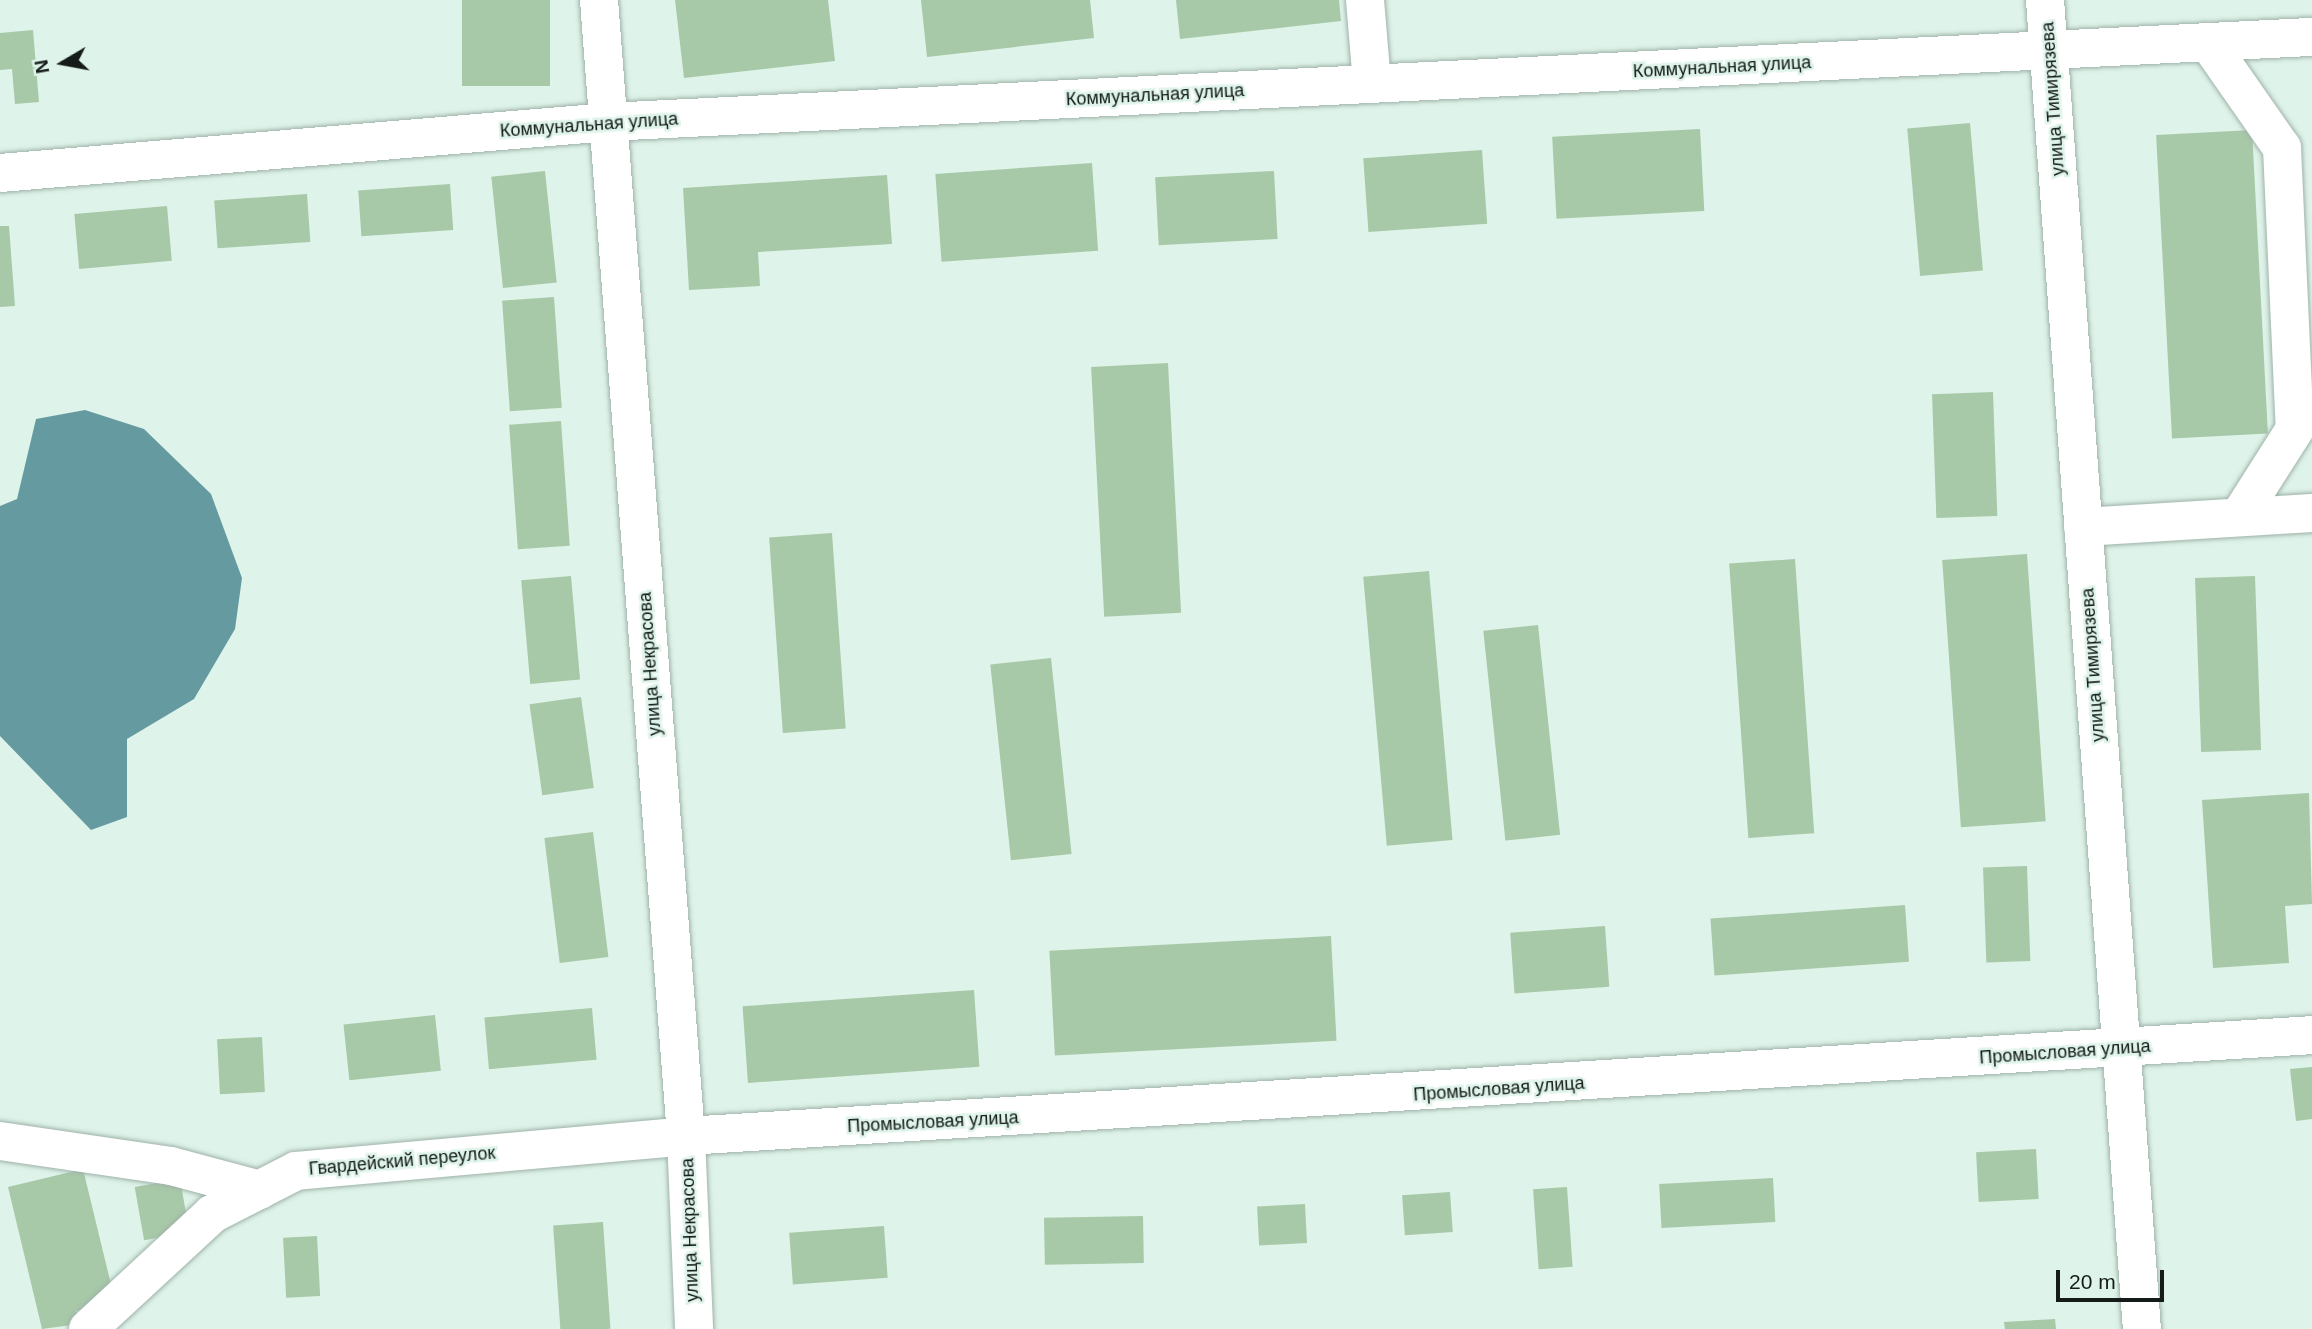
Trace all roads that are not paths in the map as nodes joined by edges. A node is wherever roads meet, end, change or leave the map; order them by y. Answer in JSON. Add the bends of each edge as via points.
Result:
{"nodes":[{"id":1,"x":599,"y":0,"type":"edge"},
{"id":2,"x":1365,"y":0,"type":"edge"},
{"id":3,"x":2045,"y":0,"type":"edge"},
{"id":4,"x":2312,"y":37,"type":"edge"},
{"id":5,"x":2208,"y":42,"type":"junction"},
{"id":6,"x":2049,"y":50,"type":"junction"},
{"id":7,"x":1372,"y":84,"type":"junction"},
{"id":8,"x":608,"y":122,"type":"junction"},
{"id":9,"x":0,"y":173,"type":"edge"},
{"id":10,"x":2312,"y":513,"type":"edge"},
{"id":11,"x":2239,"y":517,"type":"junction"},
{"id":12,"x":2083,"y":527,"type":"junction"},
{"id":13,"x":2312,"y":1035,"type":"edge"},
{"id":14,"x":2121,"y":1048,"type":"junction"},
{"id":15,"x":686,"y":1136,"type":"junction"},
{"id":16,"x":0,"y":1141,"type":"edge"},
{"id":17,"x":260,"y":1190,"type":"junction"},
{"id":18,"x":88,"y":1329,"type":"edge"},
{"id":19,"x":694,"y":1329,"type":"edge"},
{"id":20,"x":2142,"y":1329,"type":"edge"}],
"edges":[{"from":1,"to":8,"type":"street","name":"улица Некрасова"},
{"from":2,"to":7,"type":"street"},
{"from":3,"to":6,"type":"street","name":"улица Тимирязева"},
{"from":4,"to":5,"type":"street","name":"Коммунальная улица"},
{"from":5,"to":6,"type":"street","name":"Коммунальная улица"},
{"from":5,"to":11,"type":"street","via":[[2282,148],[2295,429]]},
{"from":6,"to":7,"type":"street","name":"Коммунальная улица"},
{"from":6,"to":12,"type":"street","name":"улица Тимирязева"},
{"from":7,"to":8,"type":"street","name":"Коммунальная улица"},
{"from":8,"to":9,"type":"street","name":"Коммунальная улица"},
{"from":8,"to":15,"type":"street","name":"улица Некрасова"},
{"from":10,"to":11,"type":"street"},
{"from":11,"to":12,"type":"street"},
{"from":12,"to":14,"type":"street","name":"улица Тимирязева"},
{"from":13,"to":14,"type":"street","name":"Промысловая улица"},
{"from":14,"to":15,"type":"street","name":"Промысловая улица"},
{"from":14,"to":20,"type":"street","name":"улица Тимирязева"},
{"from":15,"to":17,"type":"street","name":"Гвардейский переулок","via":[[296,1171]]},
{"from":15,"to":19,"type":"street","name":"улица Некрасова"},
{"from":16,"to":17,"type":"street","via":[[171,1166]]},
{"from":17,"to":18,"type":"street","name":"Гвардейский переулок","via":[[212,1214]]}]}
